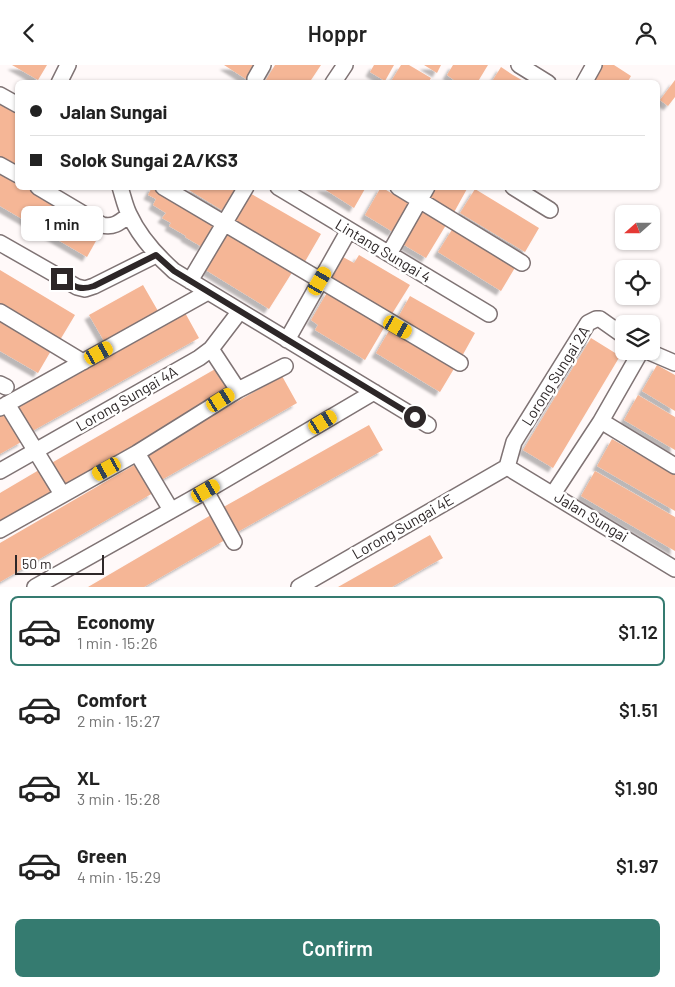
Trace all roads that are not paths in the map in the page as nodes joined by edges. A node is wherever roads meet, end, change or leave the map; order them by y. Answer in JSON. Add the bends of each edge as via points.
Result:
{"nodes":[{"id":1,"x":68,"y":65,"type":"edge"},
{"id":2,"x":263,"y":65,"type":"edge"},
{"id":3,"x":345,"y":65,"type":"edge"},
{"id":4,"x":519,"y":65,"type":"edge"},
{"id":5,"x":594,"y":65,"type":"edge"},
{"id":6,"x":255,"y":79,"type":"dead end"},
{"id":7,"x":60,"y":80,"type":"edge"},
{"id":8,"x":337,"y":80,"type":"edge"},
{"id":9,"x":542,"y":80,"type":"edge"},
{"id":10,"x":586,"y":80,"type":"edge"},
{"id":11,"x":0,"y":95,"type":"edge"},
{"id":12,"x":15,"y":103,"type":"edge"},
{"id":13,"x":0,"y":165,"type":"edge"},
{"id":14,"x":15,"y":173,"type":"edge"},
{"id":15,"x":43,"y":190,"type":"edge"},
{"id":16,"x":121,"y":190,"type":"edge"},
{"id":17,"x":168,"y":190,"type":"edge"},
{"id":18,"x":244,"y":190,"type":"edge"},
{"id":19,"x":283,"y":190,"type":"edge"},
{"id":20,"x":409,"y":190,"type":"edge"},
{"id":21,"x":518,"y":190,"type":"edge"},
{"id":22,"x":423,"y":194,"type":"edge"},
{"id":23,"x":550,"y":210,"type":"dead end"},
{"id":24,"x":129,"y":215,"type":"junction"},
{"id":25,"x":224,"y":224,"type":"junction"},
{"id":26,"x":349,"y":230,"type":"junction"},
{"id":27,"x":0,"y":243,"type":"edge"},
{"id":28,"x":389,"y":254,"type":"junction"},
{"id":29,"x":156,"y":255,"type":"junction"},
{"id":30,"x":522,"y":263,"type":"dead end"},
{"id":31,"x":190,"y":281,"type":"junction"},
{"id":32,"x":320,"y":281,"type":"junction"},
{"id":33,"x":208,"y":292,"type":"junction"},
{"id":34,"x":240,"y":311,"type":"junction"},
{"id":35,"x":0,"y":312,"type":"edge"},
{"id":36,"x":489,"y":314,"type":"dead end"},
{"id":37,"x":615,"y":330,"type":"edge"},
{"id":38,"x":287,"y":340,"type":"junction"},
{"id":39,"x":211,"y":349,"type":"junction"},
{"id":40,"x":660,"y":357,"type":"edge"},
{"id":41,"x":637,"y":360,"type":"edge"},
{"id":42,"x":83,"y":361,"type":"junction"},
{"id":43,"x":460,"y":363,"type":"dead end"},
{"id":44,"x":675,"y":363,"type":"edge"},
{"id":45,"x":285,"y":366,"type":"dead end"},
{"id":46,"x":238,"y":390,"type":"junction"},
{"id":47,"x":374,"y":393,"type":"junction"},
{"id":48,"x":4,"y":406,"type":"edge"},
{"id":49,"x":601,"y":421,"type":"junction"},
{"id":50,"x":428,"y":425,"type":"dead end"},
{"id":51,"x":36,"y":451,"type":"junction"},
{"id":52,"x":137,"y":453,"type":"junction"},
{"id":53,"x":675,"y":465,"type":"edge"},
{"id":54,"x":507,"y":467,"type":"junction"},
{"id":55,"x":0,"y":471,"type":"edge"},
{"id":56,"x":206,"y":491,"type":"junction"},
{"id":57,"x":62,"y":494,"type":"junction"},
{"id":58,"x":553,"y":494,"type":"junction"},
{"id":59,"x":171,"y":511,"type":"junction"},
{"id":60,"x":0,"y":530,"type":"edge"},
{"id":61,"x":234,"y":542,"type":"dead end"},
{"id":62,"x":675,"y":569,"type":"edge"},
{"id":63,"x":308,"y":585,"type":"edge"},
{"id":64,"x":35,"y":587,"type":"edge"}],
"edges":[{"from":1,"to":7,"type":"street"},
{"from":2,"to":6,"type":"street"},
{"from":3,"to":8,"type":"street"},
{"from":4,"to":9,"type":"street"},
{"from":5,"to":10,"type":"street"},
{"from":11,"to":12,"type":"street"},
{"from":13,"to":14,"type":"street"},
{"from":15,"to":24,"type":"street","via":[[102,225],[116,225]]},
{"from":16,"to":24,"type":"street"},
{"from":17,"to":25,"type":"street"},
{"from":18,"to":25,"type":"street"},
{"from":19,"to":26,"type":"street","name":"Lintang Sungai 4"},
{"from":20,"to":22,"type":"street"},
{"from":21,"to":23,"type":"street"},
{"from":22,"to":28,"type":"street"},
{"from":22,"to":30,"type":"street"},
{"from":24,"to":29,"type":"street"},
{"from":25,"to":31,"type":"street"},
{"from":25,"to":32,"type":"street"},
{"from":26,"to":28,"type":"street","name":"Lintang Sungai 4"},
{"from":26,"to":32,"type":"street"},
{"from":27,"to":29,"type":"street","via":[[85,289]]},
{"from":28,"to":36,"type":"street","name":"Lintang Sungai 4"},
{"from":29,"to":31,"type":"street"},
{"from":31,"to":33,"type":"street"},
{"from":32,"to":38,"type":"street"},
{"from":32,"to":43,"type":"street"},
{"from":33,"to":34,"type":"street"},
{"from":33,"to":42,"type":"street"},
{"from":34,"to":38,"type":"street"},
{"from":34,"to":39,"type":"street","name":"Lorong Sungai 4A"},
{"from":35,"to":42,"type":"street"},
{"from":37,"to":54,"type":"street","name":"Lorong Sungai 2A","via":[[600,319],[588,323],[514,442]]},
{"from":38,"to":47,"type":"street"},
{"from":39,"to":46,"type":"street"},
{"from":39,"to":51,"type":"street","name":"Lorong Sungai 4A","via":[[199,359]]},
{"from":40,"to":44,"type":"street"},
{"from":41,"to":49,"type":"street"},
{"from":42,"to":48,"type":"street"},
{"from":45,"to":46,"type":"street"},
{"from":46,"to":52,"type":"street"},
{"from":47,"to":50,"type":"street"},
{"from":47,"to":56,"type":"street"},
{"from":48,"to":51,"type":"street"},
{"from":49,"to":53,"type":"street"},
{"from":49,"to":58,"type":"street"},
{"from":51,"to":55,"type":"street","name":"Lorong Sungai 4A"},
{"from":51,"to":57,"type":"street"},
{"from":52,"to":57,"type":"street"},
{"from":52,"to":59,"type":"street"},
{"from":54,"to":58,"type":"street","name":"Jalan Sungai"},
{"from":54,"to":63,"type":"street","name":"Lorong Sungai 4E"},
{"from":56,"to":59,"type":"street"},
{"from":56,"to":61,"type":"street"},
{"from":57,"to":60,"type":"street"},
{"from":58,"to":62,"type":"street","name":"Jalan Sungai"},
{"from":59,"to":64,"type":"street"}]}
